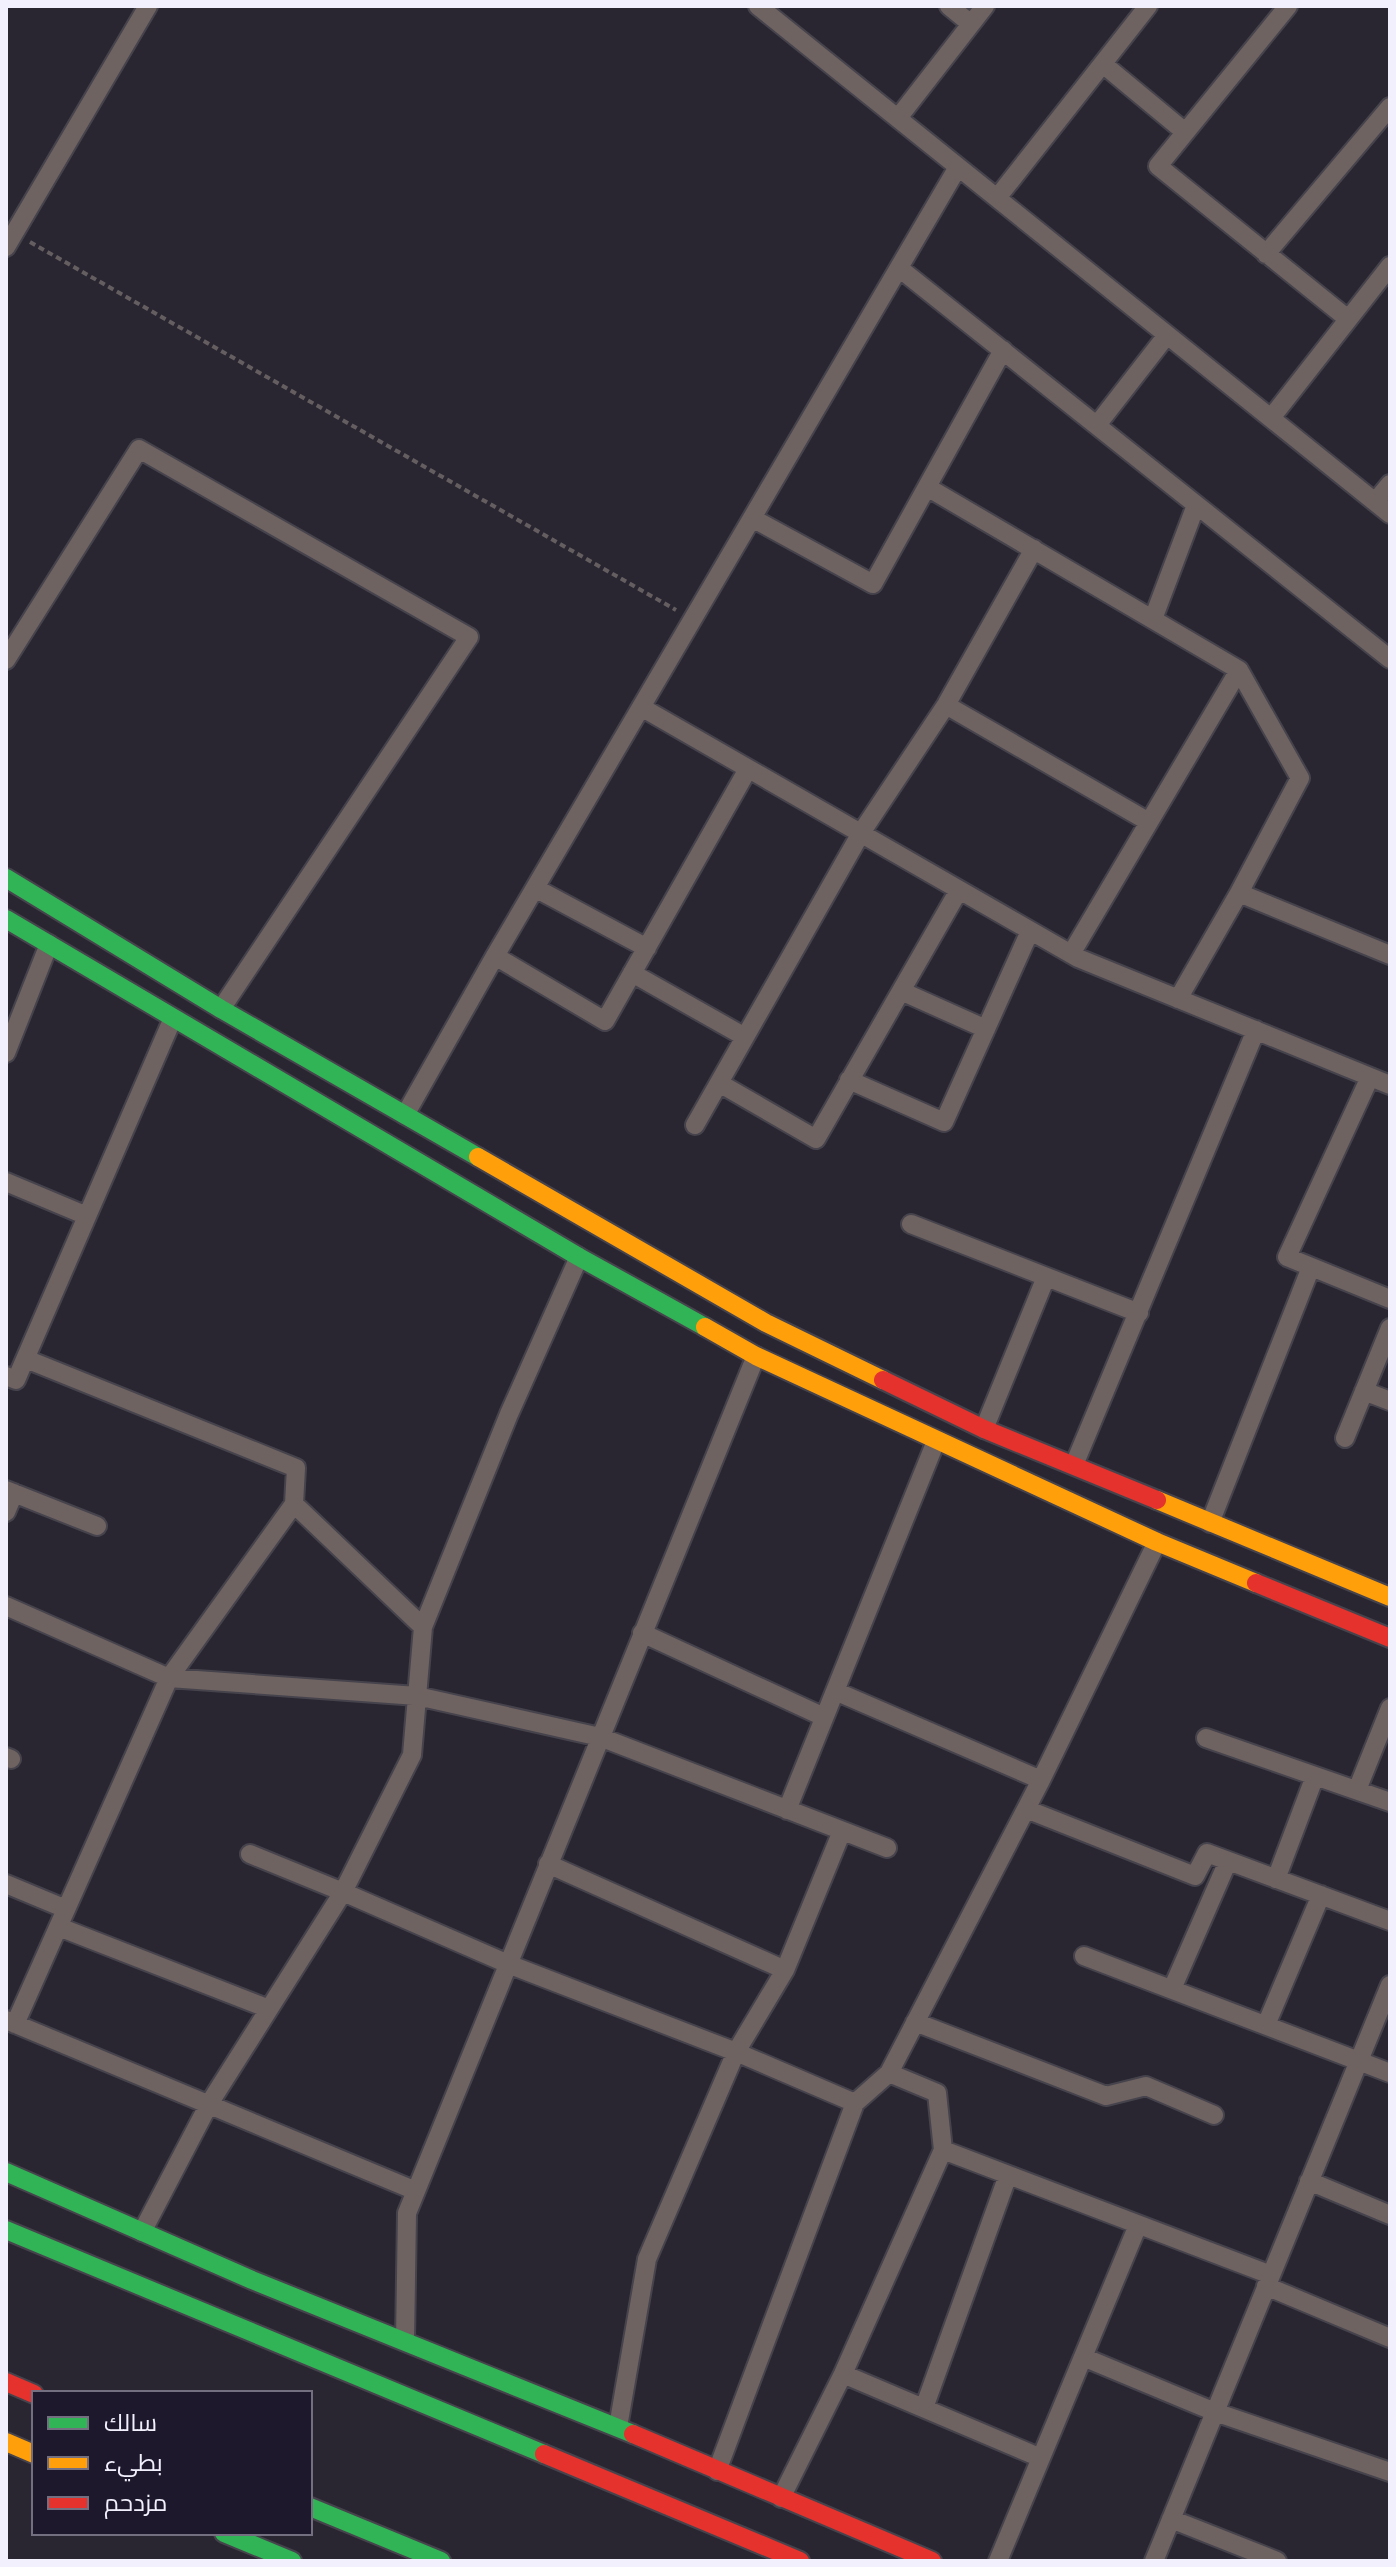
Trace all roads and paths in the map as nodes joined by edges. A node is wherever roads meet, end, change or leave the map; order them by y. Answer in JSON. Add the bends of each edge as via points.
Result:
{"nodes":[{"id":1,"x":148,"y":6,"type":"edge"},
{"id":2,"x":758,"y":6,"type":"edge"},
{"id":3,"x":949,"y":6,"type":"edge"},
{"id":4,"x":985,"y":6,"type":"edge"},
{"id":5,"x":1148,"y":6,"type":"edge"},
{"id":6,"x":1288,"y":6,"type":"edge"},
{"id":7,"x":971,"y":24,"type":"junction"},
{"id":8,"x":1103,"y":64,"type":"junction"},
{"id":9,"x":1390,"y":107,"type":"edge"},
{"id":10,"x":898,"y":118,"type":"junction"},
{"id":11,"x":1185,"y":132,"type":"junction"},
{"id":12,"x":958,"y":167,"type":"junction"},
{"id":13,"x":997,"y":198,"type":"junction"},
{"id":14,"x":10,"y":240,"type":"edge"},
{"id":15,"x":1266,"y":254,"type":"junction"},
{"id":16,"x":1390,"y":266,"type":"edge"},
{"id":17,"x":899,"y":268,"type":"junction"},
{"id":18,"x":1348,"y":319,"type":"junction"},
{"id":19,"x":1167,"y":335,"type":"junction"},
{"id":20,"x":1003,"y":350,"type":"junction"},
{"id":21,"x":1271,"y":418,"type":"junction"},
{"id":22,"x":1097,"y":425,"type":"junction"},
{"id":23,"x":1390,"y":484,"type":"edge"},
{"id":24,"x":927,"y":487,"type":"junction"},
{"id":25,"x":1375,"y":502,"type":"junction"},
{"id":26,"x":1196,"y":505,"type":"junction"},
{"id":27,"x":1390,"y":514,"type":"edge"},
{"id":28,"x":752,"y":518,"type":"junction"},
{"id":29,"x":1034,"y":549,"type":"junction"},
{"id":30,"x":1153,"y":619,"type":"junction"},
{"id":31,"x":692,"y":620,"type":"junction"},
{"id":32,"x":1390,"y":659,"type":"edge"},
{"id":33,"x":6,"y":660,"type":"edge"},
{"id":34,"x":1239,"y":670,"type":"junction"},
{"id":35,"x":946,"y":705,"type":"junction"},
{"id":36,"x":641,"y":707,"type":"junction"},
{"id":37,"x":748,"y":769,"type":"junction"},
{"id":38,"x":1149,"y":822,"type":"junction"},
{"id":39,"x":861,"y":833,"type":"junction"},
{"id":40,"x":6,"y":878,"type":"edge"},
{"id":41,"x":535,"y":888,"type":"junction"},
{"id":42,"x":959,"y":890,"type":"junction"},
{"id":43,"x":1239,"y":893,"type":"junction"},
{"id":44,"x":6,"y":919,"type":"edge"},
{"id":45,"x":1030,"y":931,"type":"junction"},
{"id":46,"x":49,"y":944,"type":"junction"},
{"id":47,"x":647,"y":948,"type":"junction"},
{"id":48,"x":1071,"y":954,"type":"junction"},
{"id":49,"x":1390,"y":955,"type":"edge"},
{"id":50,"x":495,"y":956,"type":"junction"},
{"id":51,"x":632,"y":973,"type":"junction"},
{"id":52,"x":901,"y":991,"type":"junction"},
{"id":53,"x":1178,"y":999,"type":"junction"},
{"id":54,"x":221,"y":1009,"type":"junction"},
{"id":55,"x":173,"y":1018,"type":"junction"},
{"id":56,"x":986,"y":1029,"type":"junction"},
{"id":57,"x":1256,"y":1030,"type":"junction"},
{"id":58,"x":745,"y":1037,"type":"junction"},
{"id":59,"x":6,"y":1053,"type":"edge"},
{"id":60,"x":1370,"y":1077,"type":"junction"},
{"id":61,"x":849,"y":1080,"type":"junction"},
{"id":62,"x":719,"y":1083,"type":"junction"},
{"id":63,"x":1390,"y":1085,"type":"edge"},
{"id":64,"x":405,"y":1115,"type":"junction"},
{"id":65,"x":695,"y":1125,"type":"dead end"},
{"id":66,"x":6,"y":1182,"type":"edge"},
{"id":67,"x":87,"y":1216,"type":"junction"},
{"id":68,"x":911,"y":1224,"type":"dead end"},
{"id":69,"x":579,"y":1257,"type":"junction"},
{"id":70,"x":1311,"y":1267,"type":"junction"},
{"id":71,"x":1046,"y":1277,"type":"junction"},
{"id":72,"x":1390,"y":1299,"type":"edge"},
{"id":73,"x":1139,"y":1313,"type":"junction"},
{"id":74,"x":1390,"y":1328,"type":"edge"},
{"id":75,"x":756,"y":1356,"type":"junction"},
{"id":76,"x":26,"y":1359,"type":"junction"},
{"id":77,"x":6,"y":1376,"type":"edge"},
{"id":78,"x":1364,"y":1391,"type":"junction"},
{"id":79,"x":1390,"y":1401,"type":"edge"},
{"id":80,"x":984,"y":1429,"type":"junction"},
{"id":81,"x":1345,"y":1438,"type":"dead end"},
{"id":82,"x":936,"y":1441,"type":"junction"},
{"id":83,"x":1074,"y":1465,"type":"junction"},
{"id":84,"x":10,"y":1491,"type":"edge"},
{"id":85,"x":294,"y":1504,"type":"junction"},
{"id":86,"x":6,"y":1512,"type":"edge"},
{"id":87,"x":1210,"y":1523,"type":"junction"},
{"id":88,"x":97,"y":1526,"type":"dead end"},
{"id":89,"x":1157,"y":1542,"type":"junction"},
{"id":90,"x":1390,"y":1597,"type":"edge"},
{"id":91,"x":6,"y":1606,"type":"edge"},
{"id":92,"x":423,"y":1627,"type":"junction"},
{"id":93,"x":642,"y":1633,"type":"junction"},
{"id":94,"x":1390,"y":1638,"type":"edge"},
{"id":95,"x":169,"y":1678,"type":"junction"},
{"id":96,"x":835,"y":1691,"type":"junction"},
{"id":97,"x":417,"y":1696,"type":"junction"},
{"id":98,"x":1390,"y":1708,"type":"edge"},
{"id":99,"x":824,"y":1717,"type":"junction"},
{"id":100,"x":600,"y":1737,"type":"junction"},
{"id":101,"x":1206,"y":1738,"type":"dead end"},
{"id":102,"x":1315,"y":1776,"type":"junction"},
{"id":103,"x":1041,"y":1780,"type":"junction"},
{"id":104,"x":1357,"y":1790,"type":"junction"},
{"id":105,"x":1390,"y":1802,"type":"edge"},
{"id":106,"x":1026,"y":1809,"type":"junction"},
{"id":107,"x":787,"y":1810,"type":"junction"},
{"id":108,"x":842,"y":1831,"type":"junction"},
{"id":109,"x":887,"y":1848,"type":"dead end"},
{"id":110,"x":250,"y":1854,"type":"dead end"},
{"id":111,"x":1228,"y":1861,"type":"junction"},
{"id":112,"x":548,"y":1864,"type":"junction"},
{"id":113,"x":1276,"y":1879,"type":"junction"},
{"id":114,"x":6,"y":1884,"type":"edge"},
{"id":115,"x":343,"y":1892,"type":"junction"},
{"id":116,"x":1321,"y":1895,"type":"junction"},
{"id":117,"x":63,"y":1918,"type":"junction"},
{"id":118,"x":1390,"y":1921,"type":"edge"},
{"id":119,"x":1084,"y":1956,"type":"dead end"},
{"id":120,"x":508,"y":1964,"type":"junction"},
{"id":121,"x":785,"y":1970,"type":"junction"},
{"id":122,"x":1390,"y":1985,"type":"edge"},
{"id":123,"x":1172,"y":1989,"type":"junction"},
{"id":124,"x":269,"y":2009,"type":"junction"},
{"id":125,"x":10,"y":2022,"type":"edge"},
{"id":126,"x":915,"y":2022,"type":"junction"},
{"id":127,"x":1266,"y":2025,"type":"junction"},
{"id":128,"x":736,"y":2052,"type":"junction"},
{"id":129,"x":1359,"y":2060,"type":"junction"},
{"id":130,"x":889,"y":2073,"type":"junction"},
{"id":131,"x":1390,"y":2073,"type":"edge"},
{"id":132,"x":855,"y":2103,"type":"junction"},
{"id":133,"x":209,"y":2104,"type":"junction"},
{"id":134,"x":1214,"y":2115,"type":"dead end"},
{"id":135,"x":943,"y":2150,"type":"junction"},
{"id":136,"x":6,"y":2172,"type":"edge"},
{"id":137,"x":1008,"y":2175,"type":"junction"},
{"id":138,"x":1309,"y":2181,"type":"junction"},
{"id":139,"x":416,"y":2191,"type":"junction"},
{"id":140,"x":1390,"y":2215,"type":"edge"},
{"id":141,"x":1138,"y":2225,"type":"junction"},
{"id":142,"x":6,"y":2230,"type":"edge"},
{"id":143,"x":142,"y":2232,"type":"junction"},
{"id":144,"x":1269,"y":2281,"type":"junction"},
{"id":145,"x":1390,"y":2338,"type":"edge"},
{"id":146,"x":405,"y":2341,"type":"junction"},
{"id":147,"x":1083,"y":2357,"type":"junction"},
{"id":148,"x":843,"y":2374,"type":"junction"},
{"id":149,"x":6,"y":2382,"type":"edge"},
{"id":150,"x":32,"y":2393,"type":"edge"},
{"id":151,"x":924,"y":2408,"type":"junction"},
{"id":152,"x":1215,"y":2412,"type":"junction"},
{"id":153,"x":618,"y":2427,"type":"junction"},
{"id":154,"x":6,"y":2442,"type":"edge"},
{"id":155,"x":32,"y":2453,"type":"edge"},
{"id":156,"x":1041,"y":2458,"type":"junction"},
{"id":157,"x":717,"y":2471,"type":"junction"},
{"id":158,"x":1390,"y":2472,"type":"edge"},
{"id":159,"x":781,"y":2498,"type":"junction"},
{"id":160,"x":312,"y":2508,"type":"edge"},
{"id":161,"x":1171,"y":2519,"type":"junction"},
{"id":162,"x":229,"y":2535,"type":"edge"},
{"id":163,"x":292,"y":2561,"type":"edge"},
{"id":164,"x":441,"y":2561,"type":"edge"},
{"id":165,"x":800,"y":2561,"type":"edge"},
{"id":166,"x":932,"y":2561,"type":"edge"},
{"id":167,"x":998,"y":2561,"type":"edge"},
{"id":168,"x":1154,"y":2561,"type":"edge"},
{"id":169,"x":1277,"y":2561,"type":"edge"}],
"edges":[{"from":1,"to":14,"type":"street"},
{"from":2,"to":10,"type":"street"},
{"from":3,"to":7,"type":"street"},
{"from":4,"to":7,"type":"street"},
{"from":5,"to":8,"type":"street"},
{"from":6,"to":11,"type":"street"},
{"from":7,"to":10,"type":"street"},
{"from":8,"to":11,"type":"street"},
{"from":8,"to":13,"type":"street"},
{"from":9,"to":15,"type":"street"},
{"from":10,"to":12,"type":"street"},
{"from":11,"to":15,"type":"street","via":[[1158,166]]},
{"from":12,"to":13,"type":"street"},
{"from":12,"to":17,"type":"street"},
{"from":13,"to":19,"type":"street"},
{"from":14,"to":31,"type":"path"},
{"from":15,"to":18,"type":"street"},
{"from":16,"to":18,"type":"street"},
{"from":17,"to":20,"type":"street"},
{"from":17,"to":28,"type":"street"},
{"from":18,"to":21,"type":"street"},
{"from":19,"to":21,"type":"street"},
{"from":19,"to":22,"type":"street"},
{"from":20,"to":22,"type":"street"},
{"from":20,"to":24,"type":"street"},
{"from":21,"to":25,"type":"street"},
{"from":22,"to":26,"type":"street"},
{"from":23,"to":25,"type":"street"},
{"from":24,"to":28,"type":"street","via":[[873,584]]},
{"from":24,"to":29,"type":"street"},
{"from":25,"to":27,"type":"street"},
{"from":26,"to":30,"type":"street"},
{"from":26,"to":32,"type":"street"},
{"from":28,"to":31,"type":"street"},
{"from":29,"to":30,"type":"street"},
{"from":29,"to":35,"type":"street"},
{"from":30,"to":34,"type":"street"},
{"from":31,"to":36,"type":"street"},
{"from":33,"to":54,"type":"street","via":[[139,449],[469,637]]},
{"from":34,"to":38,"type":"street"},
{"from":34,"to":43,"type":"street","via":[[1300,778]]},
{"from":35,"to":38,"type":"street"},
{"from":35,"to":39,"type":"street"},
{"from":36,"to":37,"type":"street"},
{"from":36,"to":41,"type":"street"},
{"from":37,"to":39,"type":"street"},
{"from":37,"to":47,"type":"street"},
{"from":38,"to":48,"type":"street"},
{"from":39,"to":42,"type":"street"},
{"from":39,"to":58,"type":"street"},
{"from":40,"to":54,"type":"street"},
{"from":41,"to":47,"type":"street"},
{"from":41,"to":50,"type":"street"},
{"from":42,"to":45,"type":"street"},
{"from":42,"to":52,"type":"street"},
{"from":43,"to":49,"type":"street"},
{"from":43,"to":53,"type":"street"},
{"from":44,"to":46,"type":"street"},
{"from":45,"to":48,"type":"street"},
{"from":45,"to":56,"type":"street"},
{"from":46,"to":55,"type":"street"},
{"from":46,"to":59,"type":"street"},
{"from":47,"to":51,"type":"street"},
{"from":48,"to":53,"type":"street"},
{"from":50,"to":51,"type":"street","via":[[605,1021]]},
{"from":50,"to":64,"type":"street"},
{"from":51,"to":58,"type":"street"},
{"from":52,"to":56,"type":"street"},
{"from":52,"to":61,"type":"street"},
{"from":53,"to":57,"type":"street"},
{"from":54,"to":64,"type":"street"},
{"from":55,"to":67,"type":"street"},
{"from":55,"to":69,"type":"street"},
{"from":56,"to":61,"type":"street","via":[[944,1122]]},
{"from":57,"to":60,"type":"street"},
{"from":57,"to":73,"type":"street"},
{"from":58,"to":62,"type":"street"},
{"from":60,"to":63,"type":"street"},
{"from":60,"to":70,"type":"street","via":[[1287,1257]]},
{"from":61,"to":62,"type":"street","via":[[816,1139]]},
{"from":62,"to":65,"type":"street"},
{"from":64,"to":80,"type":"street","via":[[766,1323]]},
{"from":66,"to":67,"type":"street"},
{"from":67,"to":76,"type":"street"},
{"from":68,"to":71,"type":"street"},
{"from":69,"to":75,"type":"street"},
{"from":69,"to":92,"type":"street"},
{"from":70,"to":72,"type":"street"},
{"from":70,"to":87,"type":"street"},
{"from":71,"to":73,"type":"street"},
{"from":71,"to":80,"type":"street"},
{"from":73,"to":83,"type":"street"},
{"from":74,"to":78,"type":"street"},
{"from":75,"to":82,"type":"street"},
{"from":75,"to":93,"type":"street"},
{"from":76,"to":77,"type":"street","via":[[16,1380]]},
{"from":76,"to":85,"type":"street","via":[[296,1468]]},
{"from":78,"to":79,"type":"street"},
{"from":78,"to":81,"type":"street"},
{"from":80,"to":83,"type":"street"},
{"from":82,"to":89,"type":"street"},
{"from":82,"to":96,"type":"street"},
{"from":83,"to":87,"type":"street"},
{"from":84,"to":86,"type":"street"},
{"from":84,"to":88,"type":"street"},
{"from":85,"to":92,"type":"street"},
{"from":85,"to":95,"type":"street"},
{"from":87,"to":90,"type":"street"},
{"from":89,"to":94,"type":"street"},
{"from":89,"to":103,"type":"street"},
{"from":91,"to":95,"type":"street"},
{"from":92,"to":97,"type":"street"},
{"from":93,"to":99,"type":"street"},
{"from":93,"to":100,"type":"street"},
{"from":95,"to":97,"type":"street"},
{"from":95,"to":117,"type":"street"},
{"from":96,"to":99,"type":"street"},
{"from":96,"to":103,"type":"street"},
{"from":97,"to":100,"type":"street"},
{"from":97,"to":115,"type":"street","via":[[412,1755]]},
{"from":98,"to":104,"type":"street"},
{"from":99,"to":107,"type":"street"},
{"from":100,"to":107,"type":"street"},
{"from":100,"to":112,"type":"street"},
{"from":101,"to":102,"type":"street"},
{"from":102,"to":104,"type":"street"},
{"from":102,"to":113,"type":"street"},
{"from":103,"to":106,"type":"street"},
{"from":104,"to":105,"type":"street"},
{"from":106,"to":111,"type":"street","via":[[1195,1876],[1207,1853]]},
{"from":106,"to":126,"type":"street"},
{"from":107,"to":108,"type":"street"},
{"from":108,"to":109,"type":"street"},
{"from":108,"to":121,"type":"street"},
{"from":110,"to":115,"type":"street"},
{"from":111,"to":113,"type":"street"},
{"from":111,"to":123,"type":"street"},
{"from":112,"to":120,"type":"street"},
{"from":112,"to":121,"type":"street"},
{"from":113,"to":116,"type":"street"},
{"from":114,"to":117,"type":"street"},
{"from":115,"to":120,"type":"street"},
{"from":115,"to":124,"type":"street"},
{"from":116,"to":118,"type":"street"},
{"from":116,"to":127,"type":"street"},
{"from":117,"to":124,"type":"street"},
{"from":117,"to":125,"type":"street"},
{"from":119,"to":123,"type":"street"},
{"from":120,"to":128,"type":"street"},
{"from":120,"to":139,"type":"street"},
{"from":121,"to":128,"type":"street"},
{"from":122,"to":129,"type":"street"},
{"from":123,"to":127,"type":"street"},
{"from":124,"to":133,"type":"street"},
{"from":125,"to":133,"type":"street"},
{"from":126,"to":130,"type":"street"},
{"from":126,"to":134,"type":"street","via":[[1106,2096],[1146,2086]]},
{"from":127,"to":129,"type":"street"},
{"from":128,"to":132,"type":"street"},
{"from":128,"to":153,"type":"street","via":[[647,2259]]},
{"from":129,"to":131,"type":"street"},
{"from":129,"to":138,"type":"street"},
{"from":130,"to":132,"type":"street"},
{"from":130,"to":135,"type":"street","via":[[937,2093]]},
{"from":132,"to":157,"type":"street"},
{"from":133,"to":139,"type":"street"},
{"from":133,"to":143,"type":"street"},
{"from":135,"to":137,"type":"street"},
{"from":135,"to":148,"type":"street"},
{"from":136,"to":143,"type":"street"},
{"from":137,"to":141,"type":"street"},
{"from":137,"to":151,"type":"street"},
{"from":138,"to":140,"type":"street"},
{"from":138,"to":144,"type":"street"},
{"from":139,"to":146,"type":"street","via":[[407,2213]]},
{"from":141,"to":144,"type":"street"},
{"from":141,"to":147,"type":"street"},
{"from":142,"to":165,"type":"street"},
{"from":143,"to":146,"type":"street"},
{"from":144,"to":145,"type":"street"},
{"from":144,"to":152,"type":"street"},
{"from":146,"to":153,"type":"street"},
{"from":147,"to":152,"type":"street"},
{"from":147,"to":156,"type":"street"},
{"from":148,"to":151,"type":"street"},
{"from":148,"to":159,"type":"street"},
{"from":149,"to":150,"type":"street"},
{"from":151,"to":156,"type":"street"},
{"from":152,"to":158,"type":"street"},
{"from":152,"to":161,"type":"street"},
{"from":153,"to":157,"type":"street"},
{"from":154,"to":155,"type":"street"},
{"from":156,"to":167,"type":"street"},
{"from":157,"to":159,"type":"street"},
{"from":159,"to":166,"type":"street"},
{"from":160,"to":164,"type":"street"},
{"from":161,"to":168,"type":"street"},
{"from":161,"to":169,"type":"street"},
{"from":162,"to":163,"type":"street"}]}
